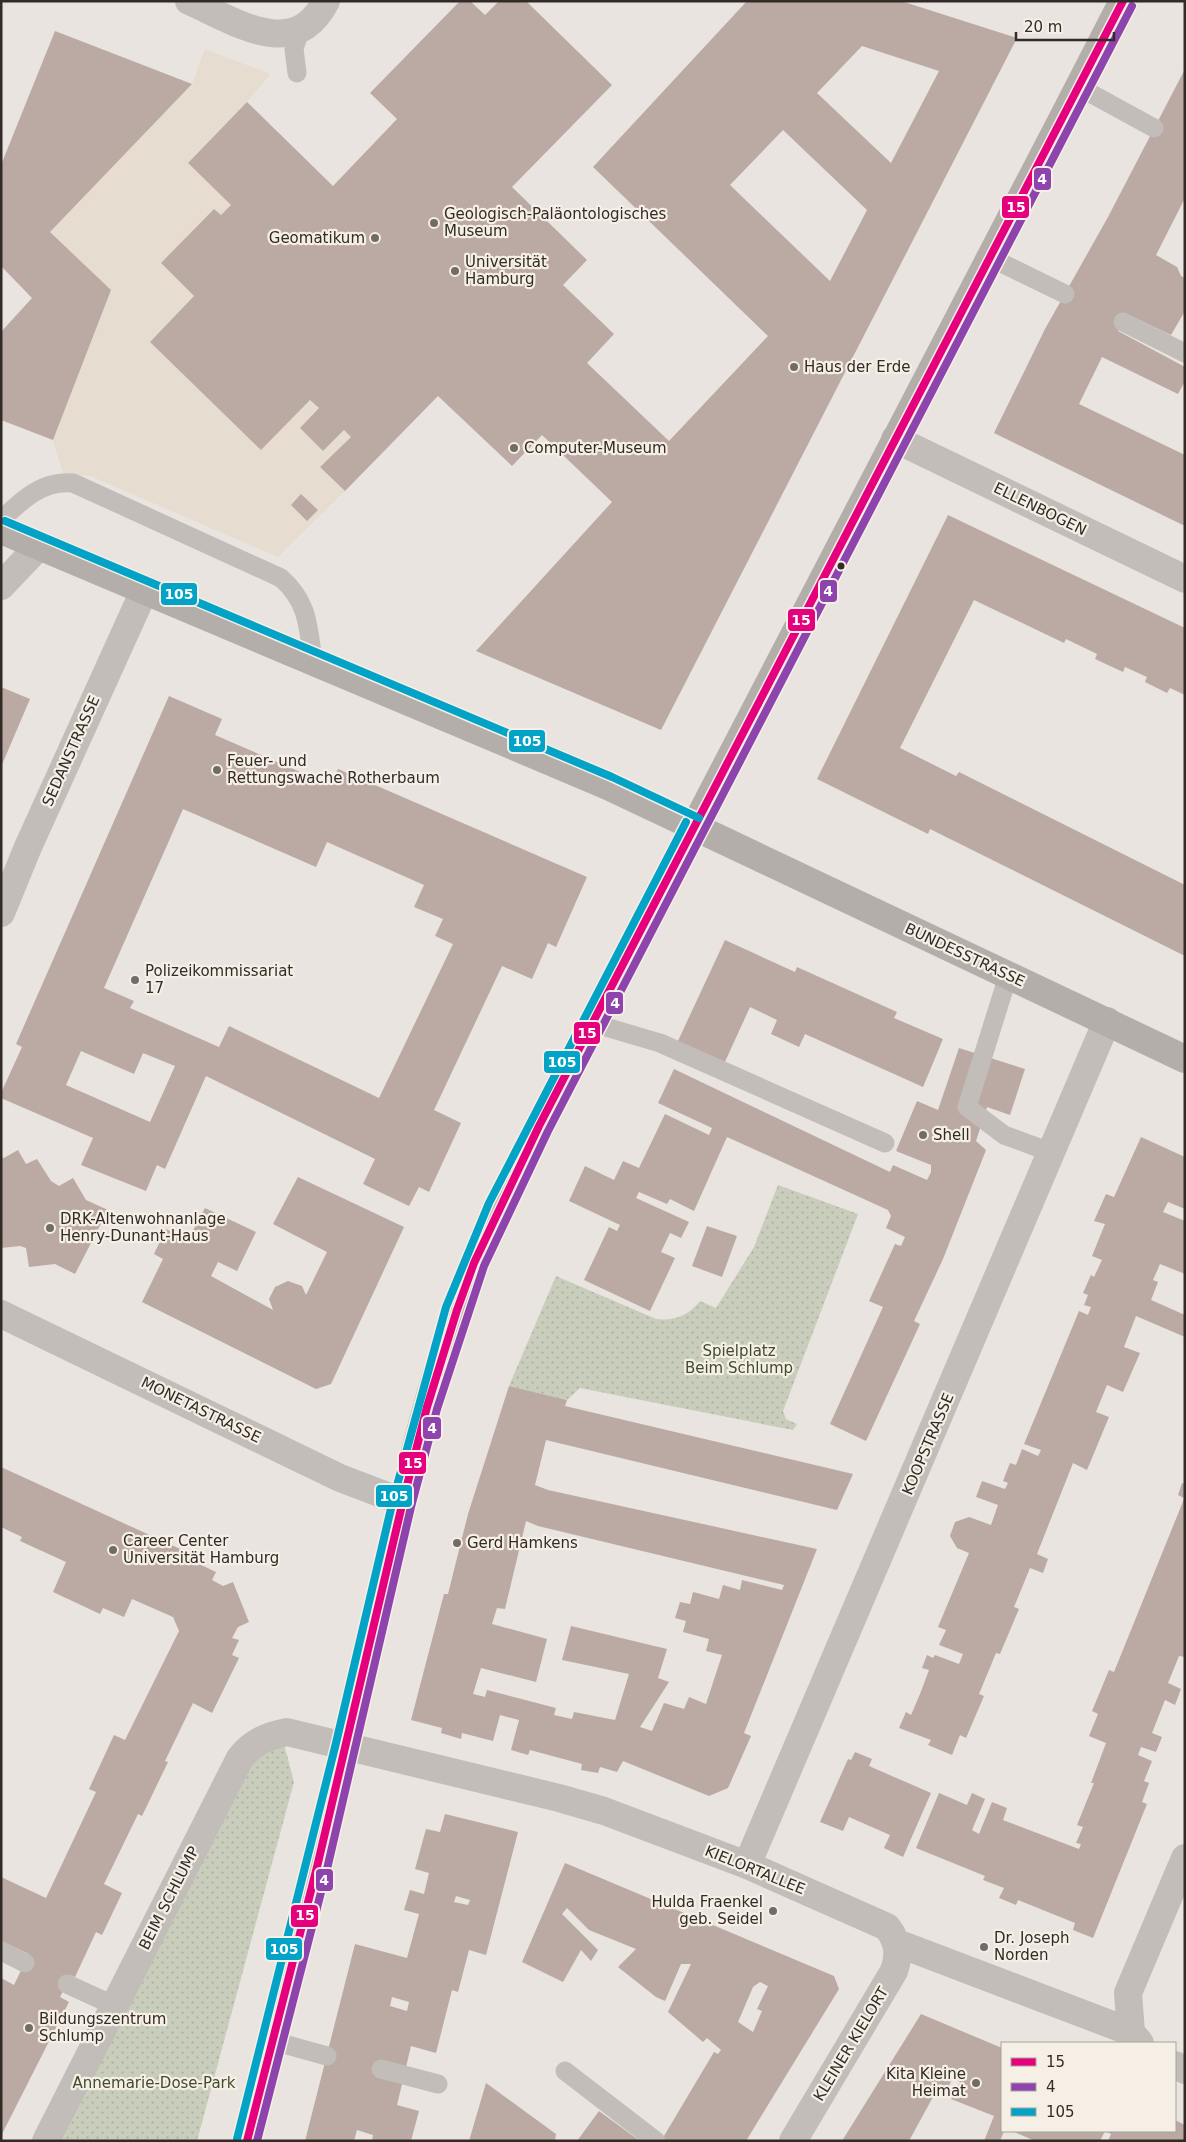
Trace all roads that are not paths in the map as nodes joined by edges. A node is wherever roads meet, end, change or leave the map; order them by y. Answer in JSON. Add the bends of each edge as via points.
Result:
{"nodes":[{"id":1,"x":189,"y":1,"type":"edge"},
{"id":2,"x":326,"y":1,"type":"edge"},
{"id":3,"x":1123,"y":1,"type":"edge"},
{"id":4,"x":300,"y":30,"type":"junction"},
{"id":5,"x":297,"y":73,"type":"dead end"},
{"id":6,"x":1079,"y":87,"type":"junction"},
{"id":7,"x":1154,"y":128,"type":"dead end"},
{"id":8,"x":991,"y":258,"type":"junction"},
{"id":9,"x":1065,"y":294,"type":"dead end"},
{"id":10,"x":1123,"y":322,"type":"dead end"},
{"id":11,"x":1185,"y":354,"type":"edge"},
{"id":12,"x":895,"y":439,"type":"junction"},
{"id":13,"x":1,"y":520,"type":"edge"},
{"id":14,"x":1,"y":530,"type":"edge"},
{"id":15,"x":39,"y":546,"type":"junction"},
{"id":16,"x":1185,"y":579,"type":"edge"},
{"id":17,"x":1,"y":586,"type":"edge"},
{"id":18,"x":144,"y":591,"type":"junction"},
{"id":19,"x":313,"y":661,"type":"junction"},
{"id":20,"x":695,"y":826,"type":"junction"},
{"id":21,"x":1,"y":913,"type":"edge"},
{"id":22,"x":1008,"y":976,"type":"junction"},
{"id":23,"x":1107,"y":1021,"type":"junction"},
{"id":24,"x":592,"y":1023,"type":"junction"},
{"id":25,"x":1185,"y":1059,"type":"edge"},
{"id":26,"x":885,"y":1143,"type":"dead end"},
{"id":27,"x":1050,"y":1152,"type":"junction"},
{"id":28,"x":1,"y":1314,"type":"edge"},
{"id":29,"x":403,"y":1502,"type":"junction"},
{"id":30,"x":346,"y":1745,"type":"junction"},
{"id":31,"x":1185,"y":1858,"type":"edge"},
{"id":32,"x":748,"y":1865,"type":"junction"},
{"id":33,"x":897,"y":1943,"type":"junction"},
{"id":34,"x":1,"y":1951,"type":"edge"},
{"id":35,"x":25,"y":1963,"type":"dead end"},
{"id":36,"x":67,"y":1984,"type":"dead end"},
{"id":37,"x":115,"y":2006,"type":"junction"},
{"id":38,"x":1135,"y":2037,"type":"edge"},
{"id":39,"x":274,"y":2041,"type":"junction"},
{"id":40,"x":327,"y":2056,"type":"dead end"},
{"id":41,"x":381,"y":2070,"type":"dead end"},
{"id":42,"x":565,"y":2071,"type":"dead end"},
{"id":43,"x":438,"y":2084,"type":"dead end"},
{"id":44,"x":46,"y":2141,"type":"edge"},
{"id":45,"x":247,"y":2141,"type":"edge"},
{"id":46,"x":656,"y":2141,"type":"edge"},
{"id":47,"x":793,"y":2141,"type":"edge"}],
"edges":[{"from":1,"to":4,"type":"street","via":[[272,34]]},
{"from":2,"to":4,"type":"street","via":[[320,13]]},
{"from":3,"to":6,"type":"main road"},
{"from":4,"to":5,"type":"lane","via":[[294,49]]},
{"from":6,"to":7,"type":"lane"},
{"from":6,"to":8,"type":"main road"},
{"from":8,"to":9,"type":"lane"},
{"from":8,"to":12,"type":"main road"},
{"from":10,"to":11,"type":"lane"},
{"from":12,"to":16,"type":"street","name":"ELLENBOGEN"},
{"from":12,"to":20,"type":"main road"},
{"from":13,"to":19,"type":"lane","via":[[27,496],[51,484],[73,483],[281,578],[306,611]]},
{"from":14,"to":15,"type":"main road","name":"BUNDESSTRASSE"},
{"from":15,"to":17,"type":"street"},
{"from":15,"to":18,"type":"main road","name":"BUNDESSTRASSE"},
{"from":18,"to":19,"type":"main road","name":"BUNDESSTRASSE"},
{"from":18,"to":21,"type":"street","name":"SEDANSTRASSE"},
{"from":19,"to":20,"type":"main road","name":"BUNDESSTRASSE"},
{"from":20,"to":22,"type":"main road","name":"BUNDESSTRASSE"},
{"from":20,"to":24,"type":"main road"},
{"from":22,"to":23,"type":"main road","name":"BUNDESSTRASSE"},
{"from":22,"to":27,"type":"lane","via":[[967,1107],[1004,1135]]},
{"from":23,"to":25,"type":"main road","name":"BUNDESSTRASSE"},
{"from":23,"to":27,"type":"street","name":"KOOPSTRASSE"},
{"from":24,"to":26,"type":"lane","via":[[660,1043]]},
{"from":24,"to":29,"type":"main road","via":[[498,1208],[476,1259],[456,1310]]},
{"from":27,"to":32,"type":"street","name":"KOOPSTRASSE"},
{"from":28,"to":29,"type":"street","name":"MONETASTRASSE","via":[[340,1478]]},
{"from":29,"to":30,"type":"main road"},
{"from":30,"to":32,"type":"street","name":"KIELORTALLEE","via":[[604,1811]]},
{"from":30,"to":37,"type":"street","name":"BEIM SCHLUMP","via":[[287,1732],[263,1738],[249,1747],[240,1758]]},
{"from":30,"to":39,"type":"main road"},
{"from":31,"to":38,"type":"street","via":[[1128,1993]]},
{"from":32,"to":33,"type":"street","name":"KIELORTALLEE","via":[[879,1922],[887,1927]]},
{"from":33,"to":38,"type":"street"},
{"from":33,"to":47,"type":"street","name":"KLEINER KIELORT","via":[[894,1971]]},
{"from":34,"to":35,"type":"lane"},
{"from":36,"to":37,"type":"lane"},
{"from":37,"to":44,"type":"street","name":"BEIM SCHLUMP"},
{"from":39,"to":40,"type":"lane"},
{"from":39,"to":45,"type":"main road"},
{"from":41,"to":43,"type":"lane"},
{"from":42,"to":46,"type":"lane"}]}
